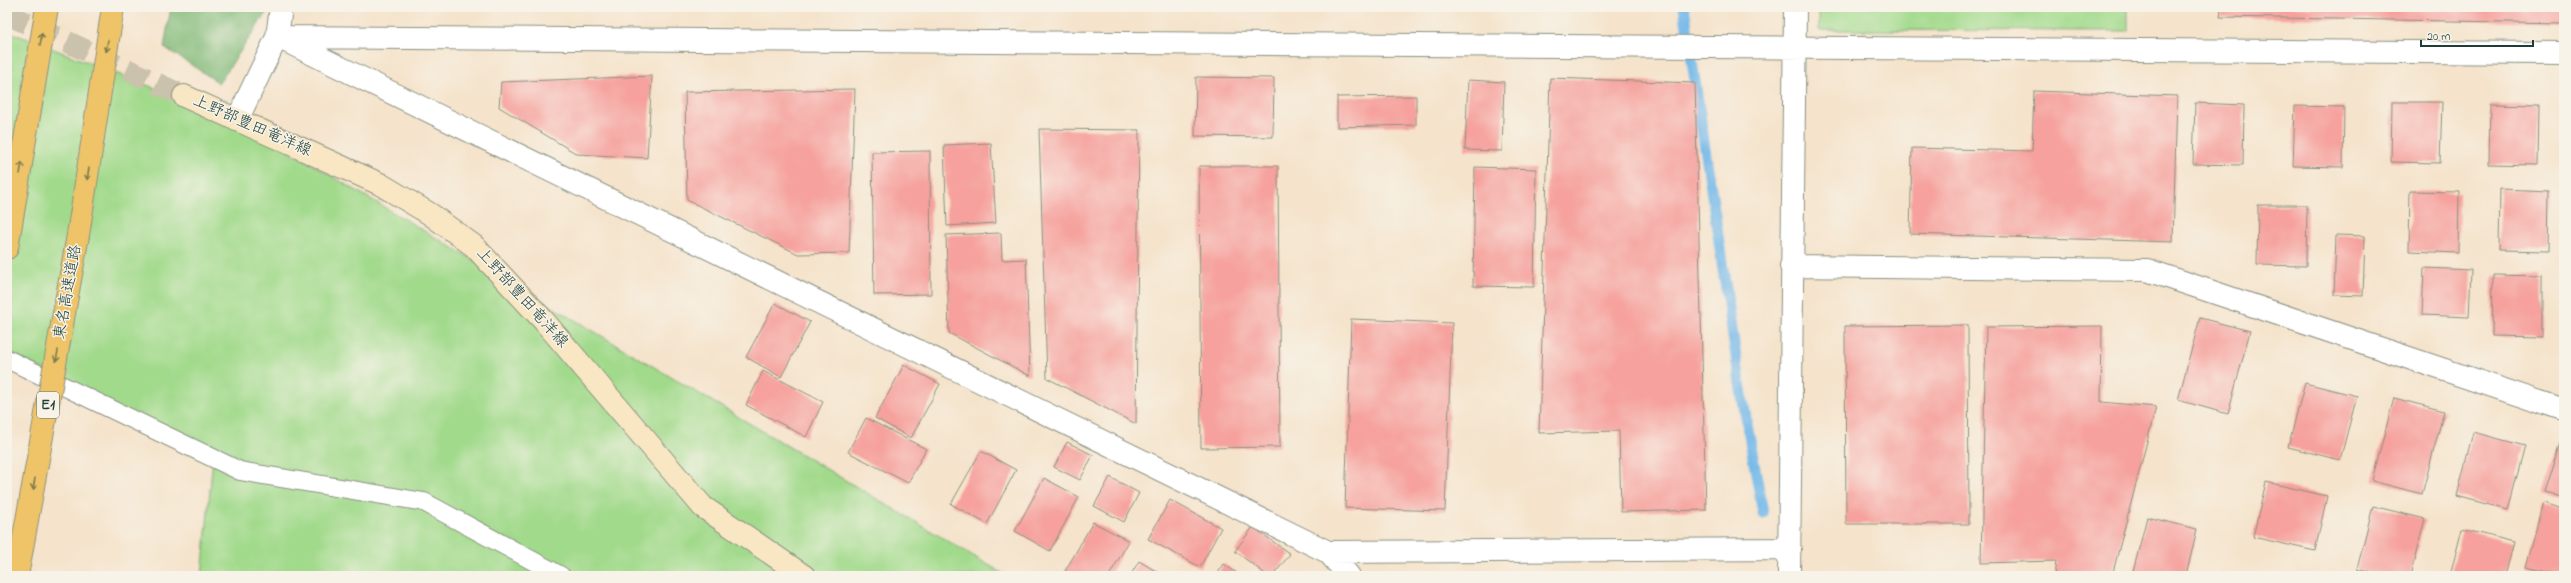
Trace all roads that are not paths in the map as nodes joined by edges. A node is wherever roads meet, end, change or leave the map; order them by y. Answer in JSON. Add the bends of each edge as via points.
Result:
{"nodes":[{"id":1,"x":47,"y":7,"type":"edge"},
{"id":2,"x":114,"y":7,"type":"edge"},
{"id":3,"x":281,"y":7,"type":"edge"},
{"id":4,"x":1795,"y":7,"type":"edge"},
{"id":5,"x":277,"y":37,"type":"junction"},
{"id":6,"x":1795,"y":48,"type":"junction"},
{"id":7,"x":2564,"y":53,"type":"edge"},
{"id":8,"x":184,"y":96,"type":"tunnel mouth"},
{"id":9,"x":237,"y":120,"type":"junction"},
{"id":10,"x":7,"y":248,"type":"edge"},
{"id":11,"x":1791,"y":266,"type":"junction"},
{"id":12,"x":7,"y":359,"type":"edge"},
{"id":13,"x":2564,"y":410,"type":"edge"},
{"id":14,"x":1790,"y":549,"type":"junction"},
{"id":15,"x":1328,"y":552,"type":"junction"},
{"id":16,"x":17,"y":576,"type":"edge"},
{"id":17,"x":561,"y":576,"type":"edge"},
{"id":18,"x":804,"y":576,"type":"edge"},
{"id":19,"x":1349,"y":576,"type":"edge"},
{"id":20,"x":1789,"y":576,"type":"edge"}],
"edges":[{"from":10,"to":1,"type":"highway","one_way":true},
{"from":2,"to":16,"type":"highway","name":"東名高速道路","number":"E1","one_way":true,"bridge":true,"via":[[78,235]]},
{"from":3,"to":5,"type":"street"},
{"from":4,"to":6,"type":"street"},
{"from":5,"to":6,"type":"street"},
{"from":5,"to":9,"type":"street"},
{"from":5,"to":15,"type":"street"},
{"from":6,"to":7,"type":"street"},
{"from":6,"to":11,"type":"street"},
{"from":8,"to":9,"type":"main road","name":"上野部豊田竜洋線"},
{"from":9,"to":18,"type":"main road","name":"上野部豊田竜洋線","via":[[380,184],[430,214],[474,246],[544,321],[703,507]]},
{"from":11,"to":13,"type":"street","via":[[2147,270]]},
{"from":11,"to":14,"type":"street"},
{"from":12,"to":17,"type":"lane","via":[[240,471],[424,502]]},
{"from":14,"to":15,"type":"street"},
{"from":14,"to":20,"type":"street"},
{"from":15,"to":19,"type":"street"}]}
